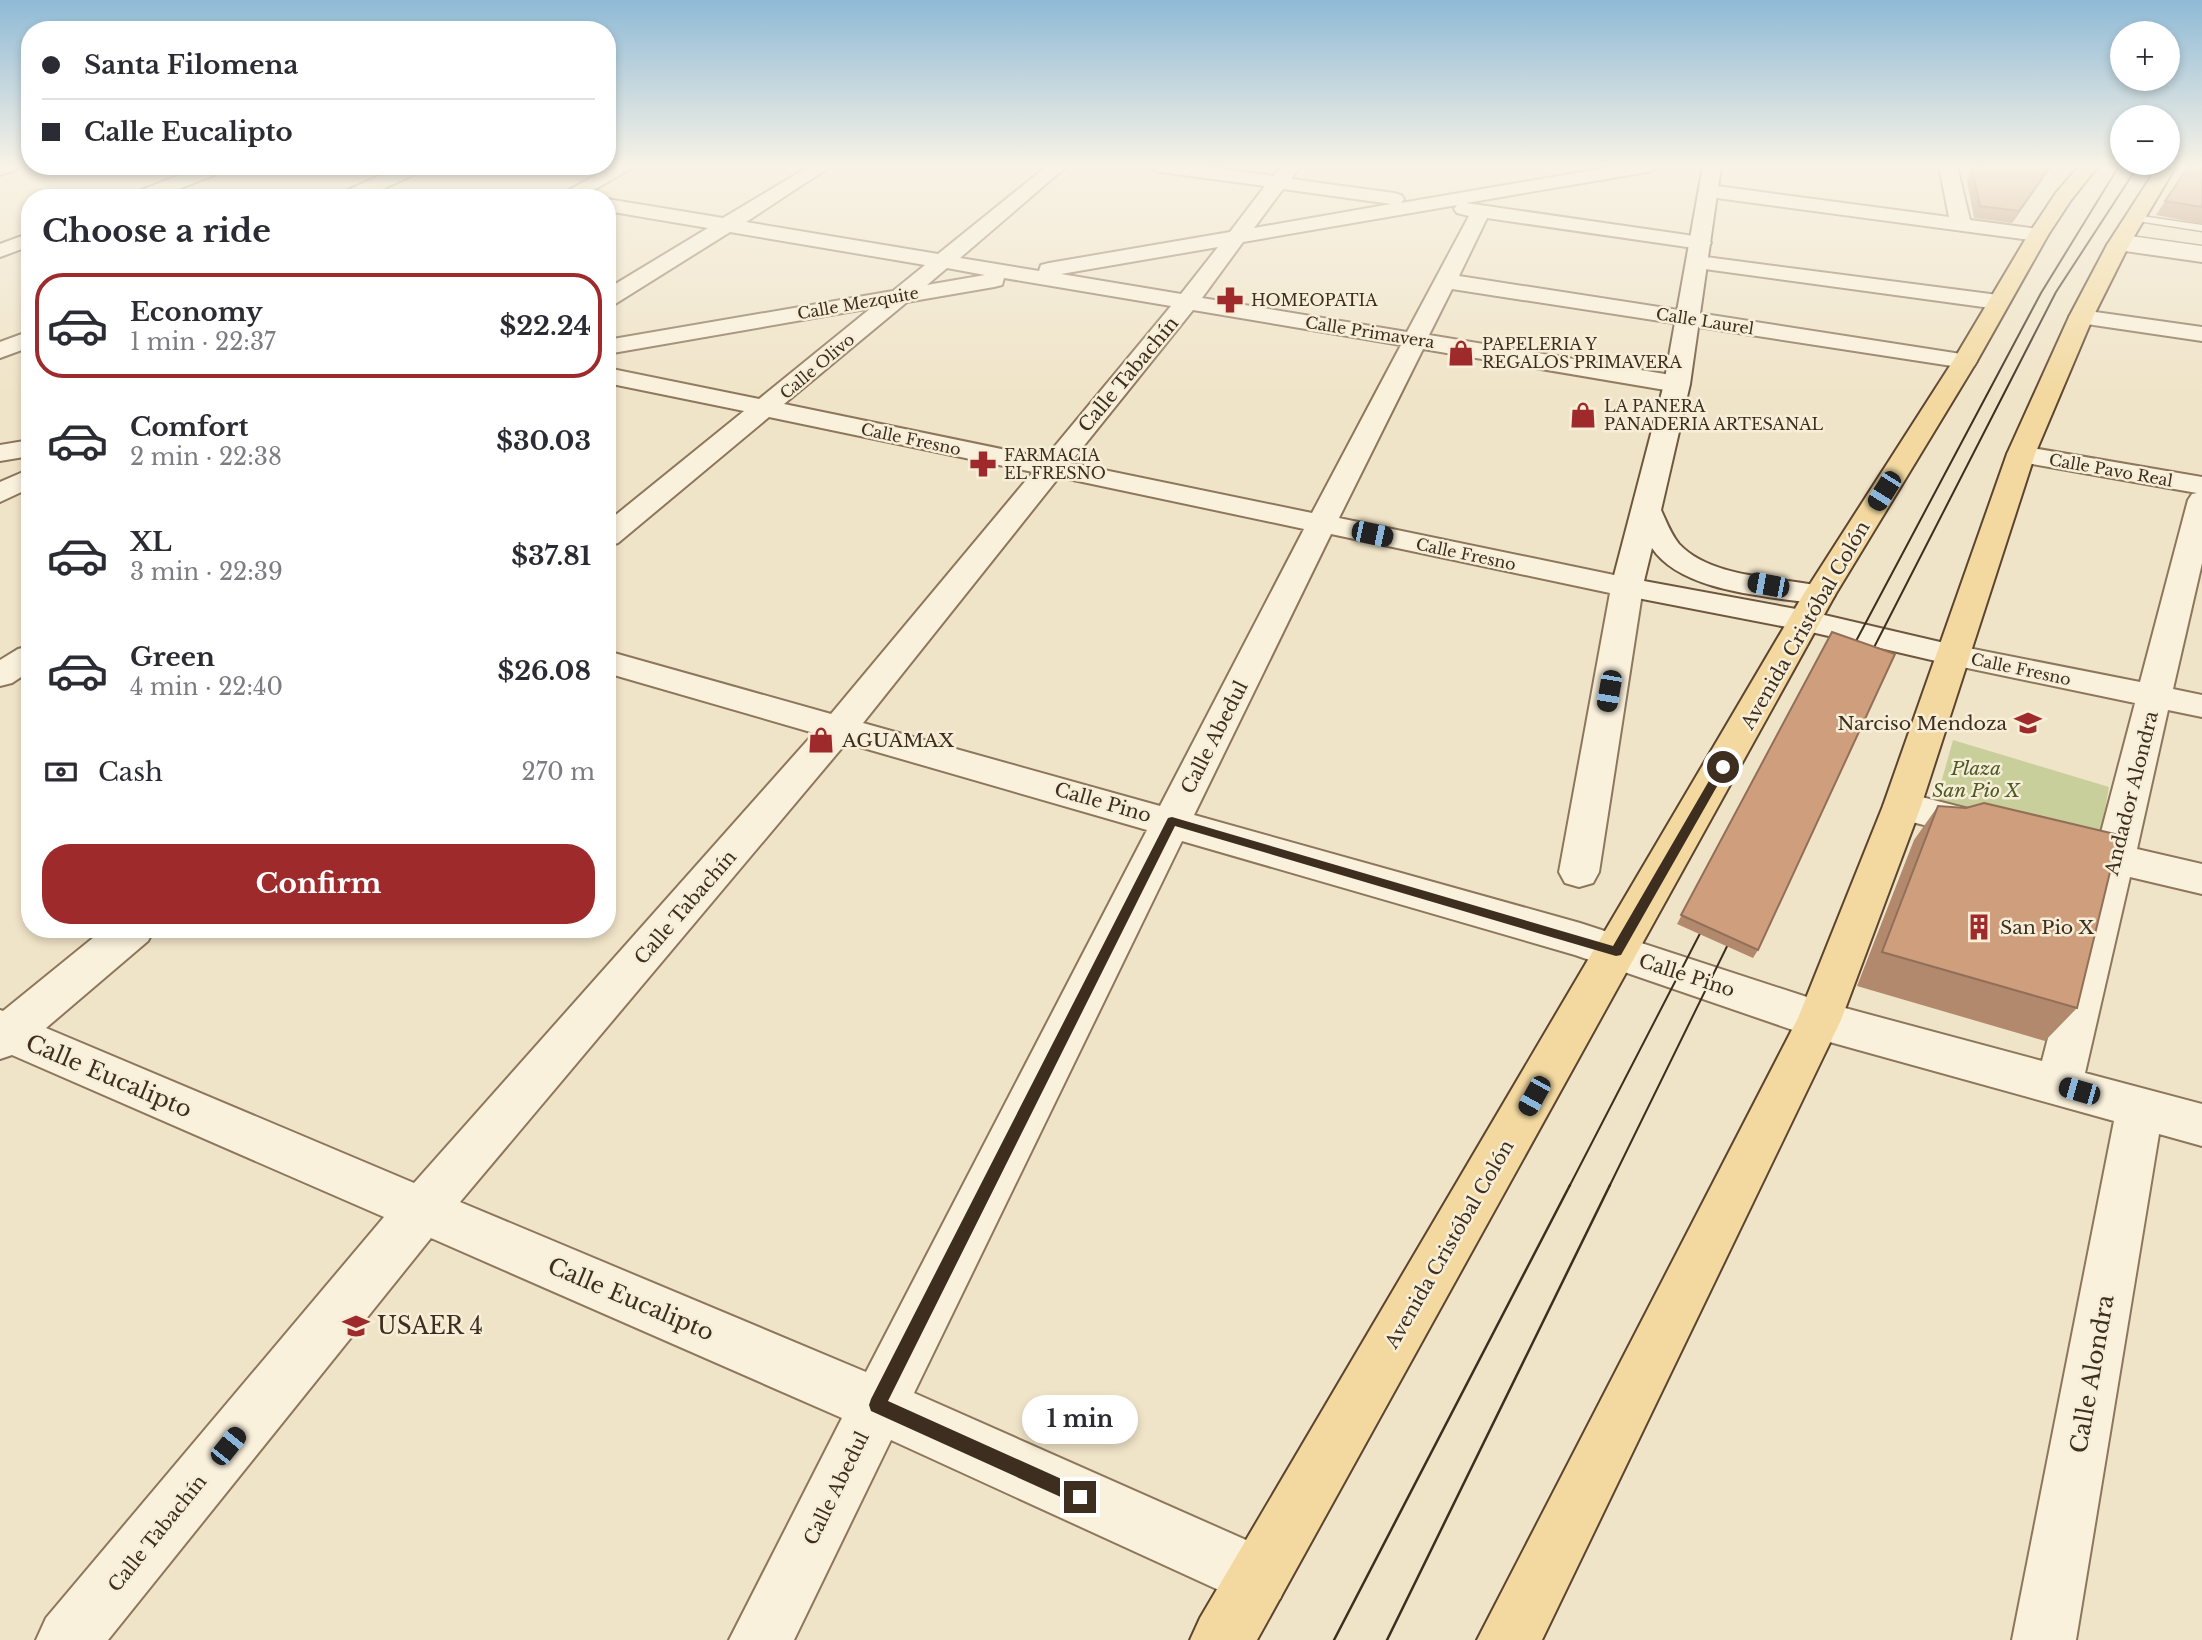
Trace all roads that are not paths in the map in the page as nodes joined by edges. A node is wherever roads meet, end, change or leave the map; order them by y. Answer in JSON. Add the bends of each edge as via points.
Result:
{"nodes":[{"id":1,"x":21,"y":243,"type":"edge"},
{"id":2,"x":698,"y":243,"type":"edge"},
{"id":3,"x":829,"y":243,"type":"edge"},
{"id":4,"x":967,"y":243,"type":"edge"},
{"id":5,"x":1209,"y":243,"type":"edge"},
{"id":6,"x":1232,"y":243,"type":"edge"},
{"id":7,"x":1465,"y":243,"type":"edge"},
{"id":8,"x":1645,"y":243,"type":"edge"},
{"id":9,"x":1701,"y":243,"type":"edge"},
{"id":10,"x":2034,"y":243,"type":"edge"},
{"id":11,"x":2120,"y":243,"type":"edge"},
{"id":12,"x":2155,"y":243,"type":"edge"},
{"id":13,"x":2169,"y":243,"type":"edge"},
{"id":14,"x":2202,"y":249,"type":"edge"},
{"id":15,"x":1,"y":250,"type":"edge"},
{"id":16,"x":21,"y":253,"type":"edge"},
{"id":17,"x":1699,"y":253,"type":"junction"},
{"id":18,"x":2202,"y":256,"type":"edge"},
{"id":19,"x":944,"y":262,"type":"junction"},
{"id":20,"x":1022,"y":275,"type":"junction"},
{"id":21,"x":1446,"y":281,"type":"junction"},
{"id":22,"x":616,"y":293,"type":"edge"},
{"id":23,"x":902,"y":296,"type":"junction"},
{"id":24,"x":1187,"y":302,"type":"junction"},
{"id":25,"x":1998,"y":302,"type":"junction"},
{"id":26,"x":2081,"y":317,"type":"junction"},
{"id":27,"x":1687,"y":318,"type":"junction"},
{"id":28,"x":2202,"y":334,"type":"edge"},
{"id":29,"x":1415,"y":340,"type":"junction"},
{"id":30,"x":21,"y":342,"type":"edge"},
{"id":31,"x":616,"y":345,"type":"edge"},
{"id":32,"x":0,"y":351,"type":"edge"},
{"id":33,"x":1965,"y":361,"type":"junction"},
{"id":34,"x":616,"y":377,"type":"edge"},
{"id":35,"x":1676,"y":384,"type":"junction"},
{"id":36,"x":766,"y":408,"type":"junction"},
{"id":37,"x":21,"y":450,"type":"edge"},
{"id":38,"x":0,"y":453,"type":"edge"},
{"id":39,"x":2021,"y":454,"type":"junction"},
{"id":40,"x":1050,"y":468,"type":"junction"},
{"id":41,"x":21,"y":482,"type":"edge"},
{"id":42,"x":2202,"y":485,"type":"edge"},
{"id":43,"x":0,"y":493,"type":"edge"},
{"id":44,"x":21,"y":499,"type":"edge"},
{"id":45,"x":2202,"y":500,"type":"edge"},
{"id":46,"x":1646,"y":510,"type":"junction"},
{"id":47,"x":1321,"y":524,"type":"junction"},
{"id":48,"x":616,"y":530,"type":"edge"},
{"id":49,"x":1627,"y":587,"type":"junction"},
{"id":50,"x":1813,"y":608,"type":"junction"},
{"id":51,"x":1953,"y":655,"type":"junction"},
{"id":52,"x":21,"y":662,"type":"edge"},
{"id":53,"x":616,"y":665,"type":"edge"},
{"id":54,"x":0,"y":675,"type":"edge"},
{"id":55,"x":2154,"y":696,"type":"junction"},
{"id":56,"x":2202,"y":706,"type":"edge"},
{"id":57,"x":839,"y":728,"type":"junction"},
{"id":58,"x":1902,"y":806,"type":"junction"},
{"id":59,"x":1172,"y":821,"type":"junction"},
{"id":60,"x":2022,"y":836,"type":"edge"},
{"id":61,"x":2062,"y":845,"type":"edge"},
{"id":62,"x":2115,"y":858,"type":"junction"},
{"id":63,"x":1579,"y":872,"type":"dead end"},
{"id":64,"x":2202,"y":879,"type":"edge"},
{"id":65,"x":122,"y":938,"type":"edge"},
{"id":66,"x":1616,"y":951,"type":"junction"},
{"id":67,"x":1819,"y":1020,"type":"junction"},
{"id":68,"x":3,"y":1034,"type":"edge"},
{"id":69,"x":2059,"y":1086,"type":"junction"},
{"id":70,"x":2140,"y":1108,"type":"junction"},
{"id":71,"x":2202,"y":1125,"type":"edge"},
{"id":72,"x":422,"y":1210,"type":"junction"},
{"id":73,"x":877,"y":1405,"type":"junction"},
{"id":74,"x":1258,"y":1577,"type":"junction"},
{"id":75,"x":68,"y":1640,"type":"edge"},
{"id":76,"x":761,"y":1640,"type":"edge"},
{"id":77,"x":1222,"y":1640,"type":"edge"},
{"id":78,"x":1510,"y":1640,"type":"edge"},
{"id":79,"x":2044,"y":1640,"type":"edge"}],
"edges":[{"from":1,"to":15,"type":"street"},
{"from":2,"to":22,"type":"street"},
{"from":3,"to":19,"type":"street","name":"Calle Primavera"},
{"from":4,"to":19,"type":"street","name":"Calle Olivo"},
{"from":5,"to":20,"type":"street","name":"Calle Mezquite"},
{"from":6,"to":24,"type":"street","name":"Calle Tabachín"},
{"from":7,"to":21,"type":"street","name":"Calle Abedul"},
{"from":8,"to":17,"type":"street"},
{"from":9,"to":17,"type":"street"},
{"from":10,"to":25,"type":"main road","name":"Avenida Cristóbal Colón"},
{"from":11,"to":26,"type":"main road"},
{"from":12,"to":18,"type":"street"},
{"from":13,"to":14,"type":"lane"},
{"from":15,"to":16,"type":"street"},
{"from":17,"to":25,"type":"street"},
{"from":17,"to":27,"type":"street"},
{"from":19,"to":20,"type":"street","name":"Calle Primavera"},
{"from":19,"to":23,"type":"street","name":"Calle Olivo"},
{"from":20,"to":23,"type":"street","name":"Calle Mezquite"},
{"from":20,"to":24,"type":"street","name":"Calle Primavera"},
{"from":21,"to":27,"type":"street","name":"Calle Laurel"},
{"from":21,"to":29,"type":"street","name":"Calle Abedul"},
{"from":23,"to":31,"type":"street","name":"Calle Mezquite"},
{"from":23,"to":36,"type":"street","name":"Calle Olivo"},
{"from":24,"to":29,"type":"street","name":"Calle Primavera"},
{"from":24,"to":40,"type":"street","name":"Calle Tabachín"},
{"from":25,"to":33,"type":"main road","name":"Avenida Cristóbal Colón"},
{"from":26,"to":28,"type":"street"},
{"from":26,"to":39,"type":"main road"},
{"from":27,"to":33,"type":"street","name":"Calle Laurel"},
{"from":27,"to":35,"type":"street"},
{"from":29,"to":35,"type":"street","name":"Calle Primavera"},
{"from":29,"to":47,"type":"street","name":"Calle Abedul"},
{"from":30,"to":32,"type":"street"},
{"from":33,"to":50,"type":"main road","name":"Avenida Cristóbal Colón"},
{"from":34,"to":36,"type":"street","name":"Calle Fresno"},
{"from":35,"to":46,"type":"street"},
{"from":36,"to":40,"type":"street","name":"Calle Fresno"},
{"from":36,"to":48,"type":"street","name":"Calle Olivo"},
{"from":37,"to":38,"type":"street"},
{"from":39,"to":42,"type":"street","name":"Calle Pavo Real"},
{"from":39,"to":51,"type":"main road"},
{"from":40,"to":47,"type":"street","name":"Calle Fresno"},
{"from":40,"to":57,"type":"street","name":"Calle Tabachín"},
{"from":41,"to":43,"type":"street"},
{"from":43,"to":44,"type":"street"},
{"from":45,"to":55,"type":"street","name":"Andador Alondra"},
{"from":46,"to":49,"type":"street"},
{"from":46,"to":50,"type":"street","via":[[1661,541],[1687,565]]},
{"from":47,"to":49,"type":"street","name":"Calle Fresno"},
{"from":47,"to":59,"type":"street","name":"Calle Abedul"},
{"from":49,"to":50,"type":"street","name":"Calle Fresno"},
{"from":49,"to":63,"type":"street"},
{"from":50,"to":51,"type":"street","name":"Calle Fresno"},
{"from":50,"to":66,"type":"main road","name":"Avenida Cristóbal Colón"},
{"from":51,"to":55,"type":"street","name":"Calle Fresno"},
{"from":51,"to":58,"type":"main road"},
{"from":52,"to":54,"type":"street"},
{"from":53,"to":57,"type":"street","name":"Calle Pino"},
{"from":55,"to":56,"type":"street","name":"Calle Fresno"},
{"from":55,"to":62,"type":"street","name":"Andador Alondra"},
{"from":57,"to":59,"type":"street","name":"Calle Pino"},
{"from":57,"to":72,"type":"street","name":"Calle Tabachín"},
{"from":58,"to":60,"type":"street"},
{"from":58,"to":67,"type":"main road"},
{"from":59,"to":66,"type":"street","name":"Calle Pino"},
{"from":59,"to":73,"type":"street","name":"Calle Abedul"},
{"from":61,"to":62,"type":"street"},
{"from":62,"to":64,"type":"street"},
{"from":62,"to":69,"type":"street","name":"Andador Alondra"},
{"from":65,"to":68,"type":"street"},
{"from":66,"to":67,"type":"street","name":"Calle Pino"},
{"from":66,"to":74,"type":"main road","name":"Avenida Cristóbal Colón"},
{"from":67,"to":69,"type":"street","name":"Calle Pino"},
{"from":67,"to":78,"type":"main road"},
{"from":68,"to":72,"type":"street","name":"Calle Eucalipto"},
{"from":69,"to":70,"type":"street","name":"Calle Pino"},
{"from":70,"to":71,"type":"street","name":"Calle Pino"},
{"from":70,"to":79,"type":"street","name":"Calle Alondra"},
{"from":72,"to":73,"type":"street","name":"Calle Eucalipto"},
{"from":72,"to":75,"type":"street","name":"Calle Tabachín"},
{"from":73,"to":74,"type":"street","name":"Calle Eucalipto"},
{"from":73,"to":76,"type":"street","name":"Calle Abedul"},
{"from":74,"to":77,"type":"main road","name":"Avenida Cristóbal Colón"}]}
